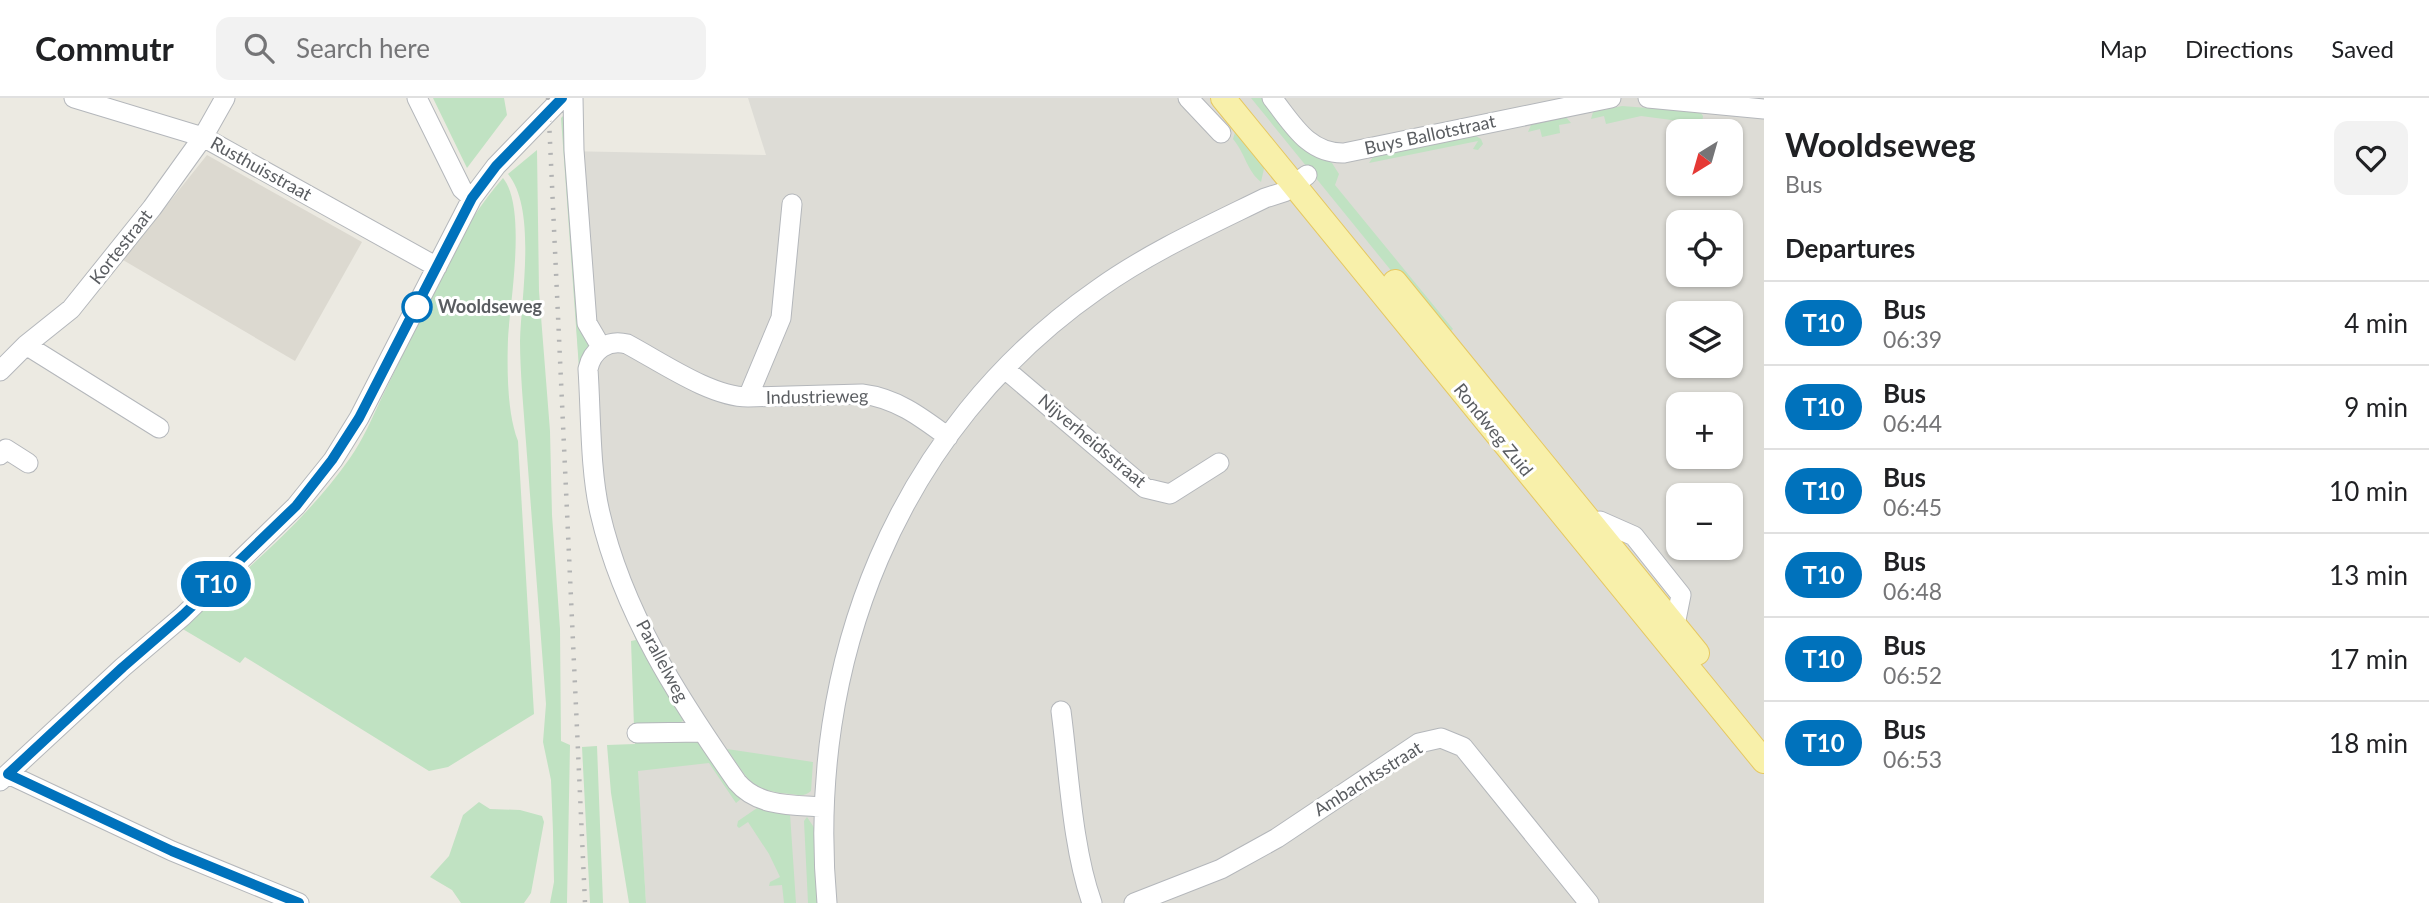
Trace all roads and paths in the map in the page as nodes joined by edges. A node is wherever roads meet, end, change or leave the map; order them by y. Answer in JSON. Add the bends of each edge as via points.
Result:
{"nodes":[{"id":1,"x":74,"y":98,"type":"edge"},
{"id":2,"x":225,"y":98,"type":"edge"},
{"id":3,"x":417,"y":98,"type":"edge"},
{"id":4,"x":562,"y":98,"type":"edge"},
{"id":5,"x":573,"y":98,"type":"edge"},
{"id":6,"x":1188,"y":98,"type":"edge"},
{"id":7,"x":1223,"y":98,"type":"edge"},
{"id":8,"x":1244,"y":98,"type":"edge"},
{"id":9,"x":1272,"y":98,"type":"edge"},
{"id":10,"x":1611,"y":98,"type":"edge"},
{"id":11,"x":1648,"y":98,"type":"edge"},
{"id":12,"x":1764,"y":109,"type":"edge"},
{"id":13,"x":1221,"y":133,"type":"dead end"},
{"id":14,"x":203,"y":137,"type":"junction"},
{"id":15,"x":1295,"y":174,"type":"junction"},
{"id":16,"x":467,"y":193,"type":"junction"},
{"id":17,"x":792,"y":204,"type":"dead end"},
{"id":18,"x":437,"y":267,"type":"junction"},
{"id":19,"x":26,"y":345,"type":"junction"},
{"id":20,"x":601,"y":347,"type":"junction"},
{"id":21,"x":1005,"y":369,"type":"junction"},
{"id":22,"x":0,"y":371,"type":"edge"},
{"id":23,"x":748,"y":397,"type":"junction"},
{"id":24,"x":159,"y":428,"type":"dead end"},
{"id":25,"x":948,"y":437,"type":"junction"},
{"id":26,"x":0,"y":455,"type":"edge"},
{"id":27,"x":28,"y":463,"type":"dead end"},
{"id":28,"x":1219,"y":463,"type":"dead end"},
{"id":29,"x":1668,"y":630,"type":"junction"},
{"id":30,"x":1061,"y":711,"type":"dead end"},
{"id":31,"x":702,"y":732,"type":"junction"},
{"id":32,"x":637,"y":733,"type":"dead end"},
{"id":33,"x":1764,"y":734,"type":"edge"},
{"id":34,"x":1764,"y":761,"type":"edge"},
{"id":35,"x":4,"y":778,"type":"edge"},
{"id":36,"x":823,"y":807,"type":"junction"},
{"id":37,"x":299,"y":903,"type":"edge"},
{"id":38,"x":827,"y":903,"type":"edge"},
{"id":39,"x":1092,"y":903,"type":"edge"},
{"id":40,"x":1134,"y":903,"type":"edge"},
{"id":41,"x":1589,"y":903,"type":"edge"}],
"edges":[{"from":1,"to":14,"type":"street","name":"Rusthuisstraat"},
{"from":2,"to":14,"type":"street","name":"Kortestraat"},
{"from":3,"to":16,"type":"street"},
{"from":4,"to":16,"type":"street"},
{"from":5,"to":20,"type":"street","via":[[587,323]]},
{"from":6,"to":13,"type":"street"},
{"from":7,"to":15,"type":"main road","name":"Rondweg Zuid"},
{"from":8,"to":15,"type":"main road","name":"Rondweg Zuid"},
{"from":9,"to":10,"type":"street","name":"Buys Ballotstraat","via":[[1305,139],[1332,153]]},
{"from":11,"to":12,"type":"street"},
{"from":14,"to":18,"type":"street","name":"Rusthuisstraat"},
{"from":14,"to":19,"type":"street","name":"Kortestraat","via":[[71,309]]},
{"from":15,"to":21,"type":"street","via":[[1265,198],[1129,268],[1065,314]]},
{"from":15,"to":29,"type":"main road","name":"Rondweg Zuid"},
{"from":16,"to":18,"type":"street"},
{"from":17,"to":23,"type":"street","name":"Industrieweg","via":[[781,318]]},
{"from":18,"to":35,"type":"street","via":[[359,418],[296,506]]},
{"from":19,"to":22,"type":"street","name":"Kortestraat"},
{"from":19,"to":24,"type":"street"},
{"from":20,"to":23,"type":"street","via":[[613,342],[627,344],[717,392]]},
{"from":20,"to":31,"type":"street","name":"Parallelweg","via":[[588,369],[602,521],[643,629]]},
{"from":21,"to":25,"type":"street"},
{"from":21,"to":28,"type":"street","name":"Nijverheidsstraat","via":[[1145,488],[1170,494]]},
{"from":23,"to":25,"type":"street","name":"Industrieweg","via":[[877,396],[906,407]]},
{"from":25,"to":36,"type":"street","via":[[899,516],[864,595],[836,692]]},
{"from":26,"to":27,"type":"street","via":[[6,449]]},
{"from":29,"to":33,"type":"main road","name":"Rondweg Zuid"},
{"from":29,"to":34,"type":"main road","name":"Rondweg Zuid"},
{"from":30,"to":39,"type":"street","via":[[1079,851]]},
{"from":31,"to":32,"type":"street"},
{"from":31,"to":36,"type":"street","name":"Parallelweg","via":[[737,782],[753,796]]},
{"from":35,"to":37,"type":"street"},
{"from":36,"to":38,"type":"street"},
{"from":40,"to":41,"type":"street","name":"Ambachtsstraat","via":[[1221,869],[1277,838],[1419,743],[1441,738],[1463,747]]}]}
